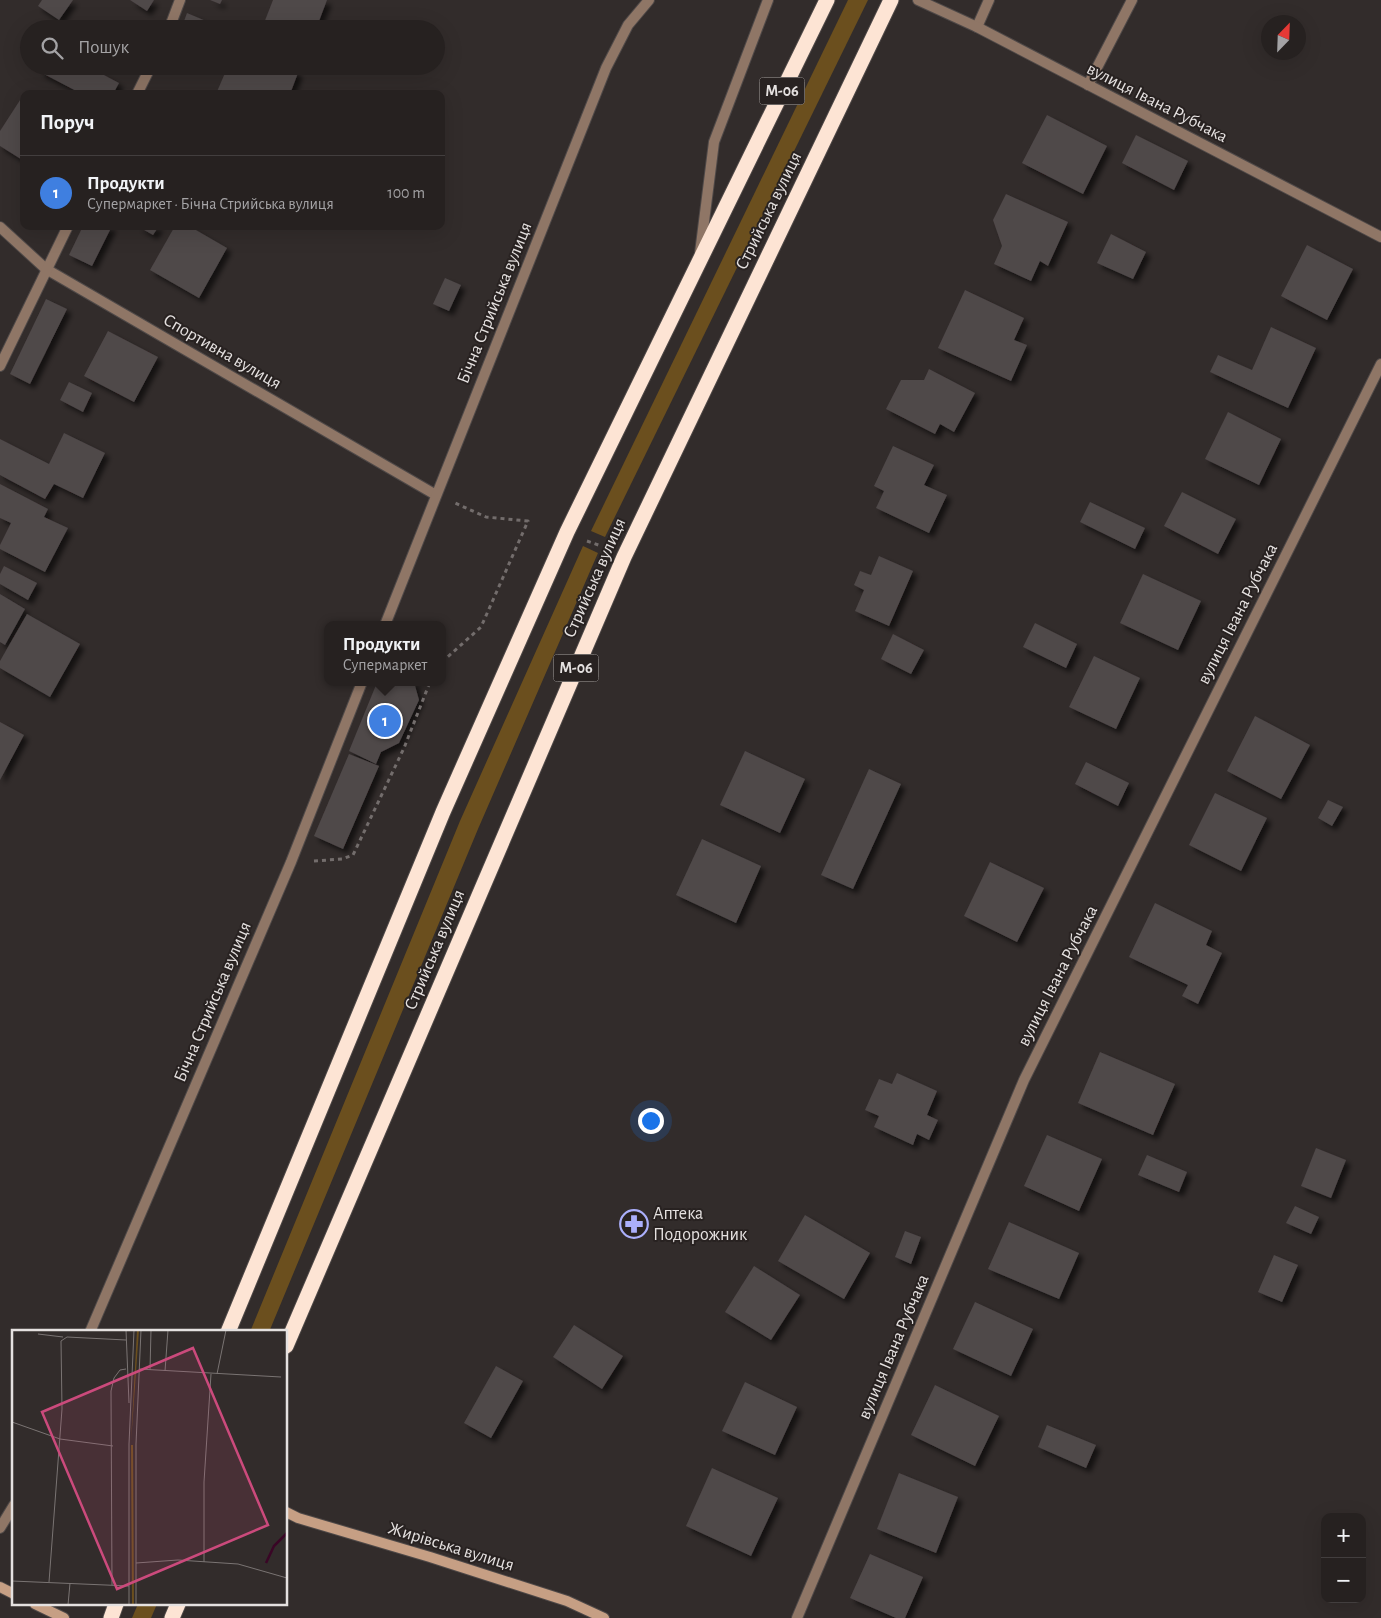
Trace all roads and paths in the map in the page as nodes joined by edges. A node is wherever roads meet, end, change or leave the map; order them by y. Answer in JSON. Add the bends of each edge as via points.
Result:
{"nodes":[{"id":1,"x":180,"y":0,"type":"edge"},
{"id":2,"x":649,"y":0,"type":"edge"},
{"id":3,"x":768,"y":0,"type":"edge"},
{"id":4,"x":827,"y":0,"type":"edge"},
{"id":5,"x":891,"y":0,"type":"edge"},
{"id":6,"x":918,"y":0,"type":"edge"},
{"id":7,"x":989,"y":0,"type":"edge"},
{"id":8,"x":1132,"y":0,"type":"edge"},
{"id":9,"x":172,"y":20,"type":"edge"},
{"id":10,"x":976,"y":27,"type":"junction"},
{"id":11,"x":146,"y":75,"type":"edge"},
{"id":12,"x":1088,"y":85,"type":"junction"},
{"id":13,"x":139,"y":90,"type":"edge"},
{"id":14,"x":0,"y":227,"type":"edge"},
{"id":15,"x":66,"y":230,"type":"edge"},
{"id":16,"x":1381,"y":237,"type":"edge"},
{"id":17,"x":699,"y":261,"type":"junction"},
{"id":18,"x":46,"y":269,"type":"junction"},
{"id":19,"x":1381,"y":364,"type":"edge"},
{"id":20,"x":0,"y":366,"type":"edge"},
{"id":21,"x":436,"y":495,"type":"junction"},
{"id":22,"x":586,"y":540,"type":"dead end"},
{"id":23,"x":601,"y":546,"type":"dead end"},
{"id":24,"x":387,"y":621,"type":"edge"},
{"id":25,"x":446,"y":658,"type":"edge"},
{"id":26,"x":360,"y":686,"type":"edge"},
{"id":27,"x":428,"y":686,"type":"edge"},
{"id":28,"x":291,"y":862,"type":"junction"},
{"id":29,"x":91,"y":1330,"type":"edge"},
{"id":30,"x":229,"y":1330,"type":"edge"},
{"id":31,"x":288,"y":1341,"type":"edge"},
{"id":32,"x":12,"y":1508,"type":"edge"},
{"id":33,"x":288,"y":1513,"type":"edge"},
{"id":34,"x":0,"y":1528,"type":"edge"},
{"id":35,"x":0,"y":1587,"type":"edge"},
{"id":36,"x":12,"y":1593,"type":"edge"},
{"id":37,"x":39,"y":1606,"type":"edge"},
{"id":38,"x":115,"y":1606,"type":"edge"},
{"id":39,"x":177,"y":1606,"type":"edge"},
{"id":40,"x":64,"y":1618,"type":"edge"},
{"id":41,"x":111,"y":1618,"type":"edge"},
{"id":42,"x":172,"y":1618,"type":"edge"},
{"id":43,"x":604,"y":1618,"type":"edge"},
{"id":44,"x":797,"y":1618,"type":"edge"}],
"edges":[{"from":1,"to":9,"type":"street"},
{"from":2,"to":21,"type":"street","name":"Бічна Стрийська вулиця","via":[[628,25],[606,68]]},
{"from":3,"to":17,"type":"street","via":[[714,142]]},
{"from":4,"to":17,"type":"highway","number":"М-06"},
{"from":5,"to":31,"type":"highway","name":"Стрийська вулиця","number":"М-06","via":[[624,557]]},
{"from":6,"to":10,"type":"street","name":"вулиця Івана Рубчака"},
{"from":7,"to":10,"type":"street"},
{"from":8,"to":12,"type":"street"},
{"from":10,"to":12,"type":"street","name":"вулиця Івана Рубчака"},
{"from":11,"to":13,"type":"street"},
{"from":12,"to":16,"type":"street","name":"вулиця Івана Рубчака"},
{"from":14,"to":18,"type":"street","name":"Спортивна вулиця"},
{"from":15,"to":18,"type":"street"},
{"from":17,"to":30,"type":"highway","number":"М-06","via":[[567,532],[443,812]]},
{"from":18,"to":20,"type":"street"},
{"from":18,"to":21,"type":"street","name":"Спортивна вулиця"},
{"from":19,"to":44,"type":"street","name":"вулиця Івана Рубчака","via":[[1024,1080]]},
{"from":21,"to":24,"type":"street","name":"Бічна Стрийська вулиця"},
{"from":21,"to":25,"type":"path","via":[[486,517],[528,521],[481,627]]},
{"from":22,"to":23,"type":"path"},
{"from":26,"to":28,"type":"street","name":"Бічна Стрийська вулиця"},
{"from":27,"to":28,"type":"path","via":[[404,748],[353,855],[342,859]]},
{"from":28,"to":29,"type":"street","name":"Бічна Стрийська вулиця"},
{"from":32,"to":34,"type":"street"},
{"from":33,"to":43,"type":"street","name":"Жирівська вулиця","via":[[567,1601]]},
{"from":35,"to":36,"type":"street"},
{"from":37,"to":40,"type":"street"},
{"from":38,"to":41,"type":"highway"},
{"from":39,"to":42,"type":"highway"}]}
